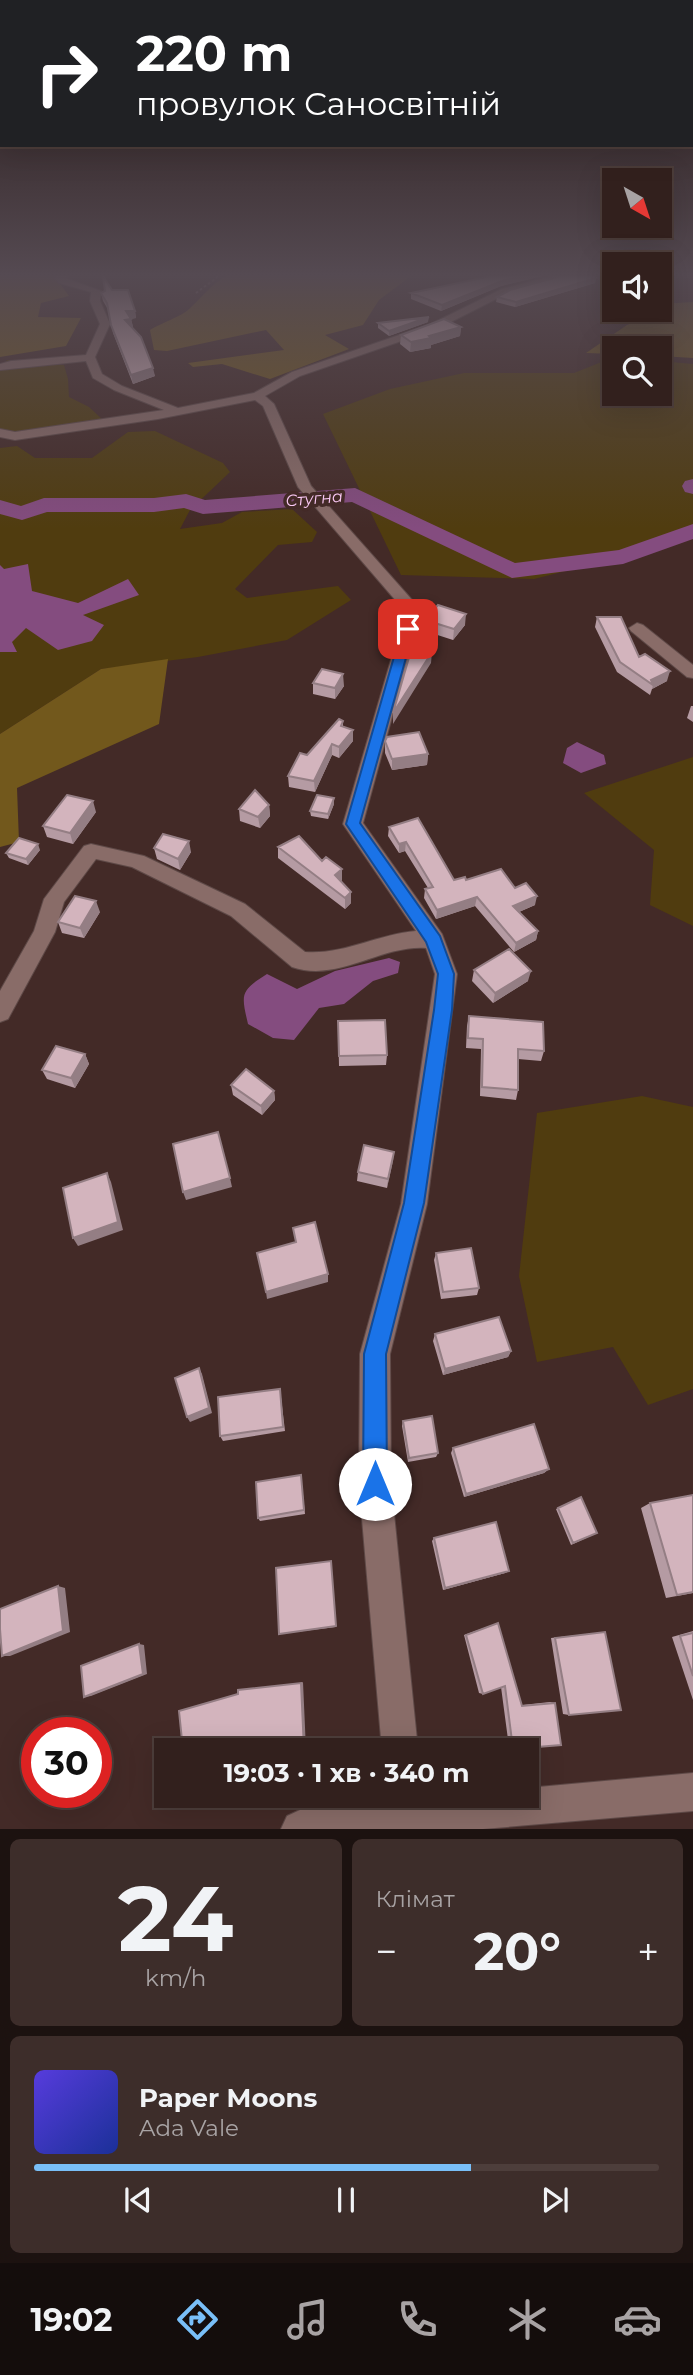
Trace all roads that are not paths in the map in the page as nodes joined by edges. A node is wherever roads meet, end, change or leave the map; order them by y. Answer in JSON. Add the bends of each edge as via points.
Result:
{"nodes":[{"id":1,"x":83,"y":358,"type":"edge"},
{"id":2,"x":90,"y":358,"type":"edge"},
{"id":3,"x":341,"y":358,"type":"edge"},
{"id":4,"x":0,"y":367,"type":"edge"},
{"id":5,"x":257,"y":396,"type":"junction"},
{"id":6,"x":176,"y":411,"type":"junction"},
{"id":7,"x":0,"y":433,"type":"edge"},
{"id":8,"x":637,"y":628,"type":"dead end"},
{"id":9,"x":693,"y":673,"type":"edge"},
{"id":10,"x":434,"y":940,"type":"junction"},
{"id":11,"x":0,"y":1012,"type":"edge"},
{"id":12,"x":399,"y":1738,"type":"edge"},
{"id":13,"x":693,"y":1791,"type":"edge"},
{"id":14,"x":539,"y":1799,"type":"edge"},
{"id":15,"x":398,"y":1808,"type":"edge"},
{"id":16,"x":324,"y":1828,"type":"edge"}],
"edges":[{"from":1,"to":4,"type":"street"},
{"from":2,"to":6,"type":"street","via":[[97,376]]},
{"from":3,"to":5,"type":"street","via":[[296,374]]},
{"from":5,"to":6,"type":"street"},
{"from":5,"to":10,"type":"street","via":[[268,404],[305,487],[405,601],[408,629],[353,824]]},
{"from":6,"to":7,"type":"street","via":[[15,436]]},
{"from":8,"to":9,"type":"street"},
{"from":10,"to":11,"type":"street","via":[[394,941],[328,961],[300,961],[238,910],[137,861],[91,850],[54,899],[44,932]]},
{"from":10,"to":12,"type":"street","via":[[446,974],[443,1010],[414,1203],[375,1354],[375,1484]]},
{"from":13,"to":14,"type":"street"},
{"from":15,"to":16,"type":"street"}]}
